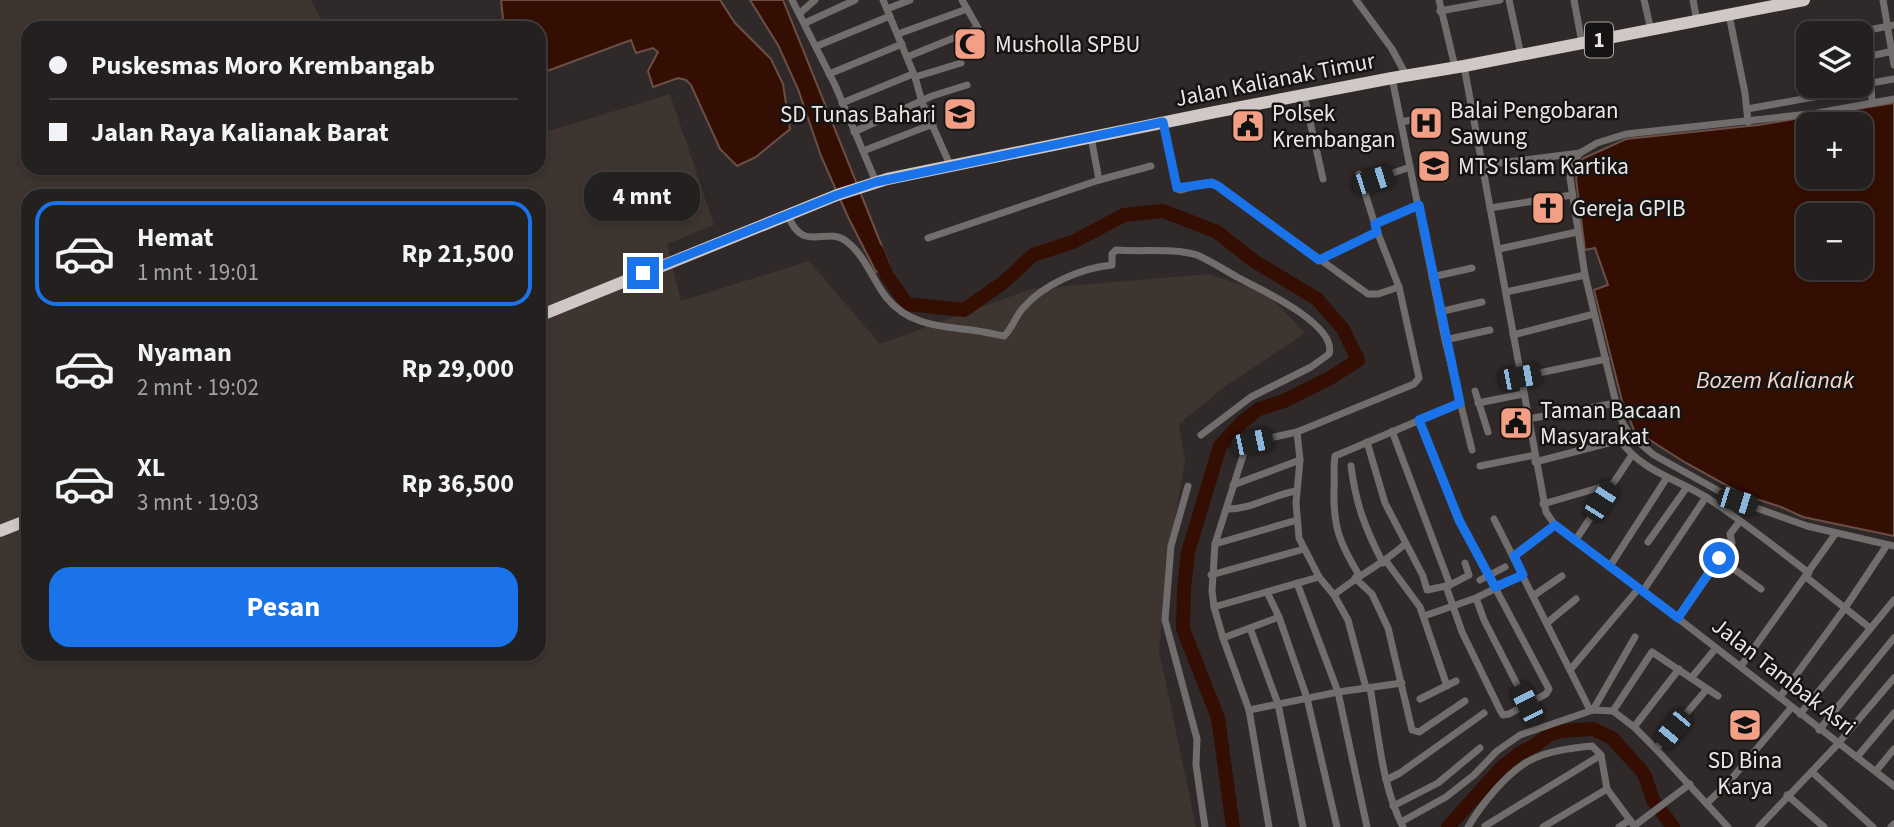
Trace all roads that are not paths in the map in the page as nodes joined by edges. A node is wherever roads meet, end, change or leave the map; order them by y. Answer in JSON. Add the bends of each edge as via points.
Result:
{"nodes":[{"id":1,"x":793,"y":0,"type":"edge"},
{"id":2,"x":815,"y":0,"type":"edge"},
{"id":3,"x":855,"y":0,"type":"edge"},
{"id":4,"x":883,"y":0,"type":"edge"},
{"id":5,"x":910,"y":0,"type":"edge"},
{"id":6,"x":962,"y":0,"type":"edge"},
{"id":7,"x":1356,"y":0,"type":"edge"},
{"id":8,"x":1438,"y":0,"type":"edge"},
{"id":9,"x":1500,"y":0,"type":"edge"},
{"id":10,"x":1509,"y":0,"type":"edge"},
{"id":11,"x":1574,"y":0,"type":"edge"},
{"id":12,"x":1644,"y":0,"type":"edge"},
{"id":13,"x":1693,"y":0,"type":"edge"},
{"id":14,"x":1804,"y":0,"type":"edge"},
{"id":15,"x":1883,"y":0,"type":"edge"},
{"id":16,"x":967,"y":9,"type":"junction"},
{"id":17,"x":1440,"y":11,"type":"junction"},
{"id":18,"x":800,"y":13,"type":"junction"},
{"id":19,"x":888,"y":13,"type":"junction"},
{"id":20,"x":1729,"y":15,"type":"junction"},
{"id":21,"x":1696,"y":21,"type":"junction"},
{"id":22,"x":805,"y":23,"type":"junction"},
{"id":23,"x":1890,"y":26,"type":"edge"},
{"id":24,"x":1651,"y":30,"type":"junction"},
{"id":25,"x":898,"y":34,"type":"junction"},
{"id":26,"x":1582,"y":43,"type":"junction"},
{"id":27,"x":902,"y":44,"type":"junction"},
{"id":28,"x":817,"y":46,"type":"junction"},
{"id":29,"x":1893,"y":52,"type":"edge"},
{"id":30,"x":1521,"y":55,"type":"junction"},
{"id":31,"x":1873,"y":56,"type":"edge"},
{"id":32,"x":908,"y":57,"type":"junction"},
{"id":33,"x":961,"y":62,"type":"dead end"},
{"id":34,"x":1894,"y":65,"type":"edge"},
{"id":35,"x":1459,"y":67,"type":"junction"},
{"id":36,"x":829,"y":74,"type":"junction"},
{"id":37,"x":914,"y":75,"type":"junction"},
{"id":38,"x":1406,"y":75,"type":"junction"},
{"id":39,"x":1392,"y":78,"type":"junction"},
{"id":40,"x":1894,"y":79,"type":"edge"},
{"id":41,"x":1873,"y":83,"type":"edge"},
{"id":42,"x":967,"y":85,"type":"dead end"},
{"id":43,"x":1304,"y":94,"type":"junction"},
{"id":44,"x":1809,"y":98,"type":"edge"},
{"id":45,"x":1872,"y":98,"type":"edge"},
{"id":46,"x":1894,"y":99,"type":"edge"},
{"id":47,"x":922,"y":102,"type":"junction"},
{"id":48,"x":842,"y":103,"type":"junction"},
{"id":49,"x":1872,"y":103,"type":"junction"},
{"id":50,"x":1747,"y":109,"type":"junction"},
{"id":51,"x":1437,"y":115,"type":"dead end"},
{"id":52,"x":1163,"y":122,"type":"junction"},
{"id":53,"x":1401,"y":122,"type":"junction"},
{"id":54,"x":1748,"y":122,"type":"junction"},
{"id":55,"x":933,"y":124,"type":"junction"},
{"id":56,"x":854,"y":132,"type":"junction"},
{"id":57,"x":1091,"y":137,"type":"junction"},
{"id":58,"x":863,"y":151,"type":"junction"},
{"id":59,"x":1580,"y":152,"type":"junction"},
{"id":60,"x":950,"y":165,"type":"junction"},
{"id":61,"x":1483,"y":165,"type":"junction"},
{"id":62,"x":1151,"y":166,"type":"dead end"},
{"id":63,"x":1410,"y":167,"type":"junction"},
{"id":64,"x":1359,"y":174,"type":"dead end"},
{"id":65,"x":1322,"y":179,"type":"dead end"},
{"id":66,"x":1099,"y":180,"type":"junction"},
{"id":67,"x":1373,"y":180,"type":"dead end"},
{"id":68,"x":872,"y":183,"type":"junction"},
{"id":69,"x":1572,"y":195,"type":"junction"},
{"id":70,"x":1419,"y":205,"type":"junction"},
{"id":71,"x":1490,"y":208,"type":"junction"},
{"id":72,"x":788,"y":215,"type":"junction"},
{"id":73,"x":1376,"y":228,"type":"junction"},
{"id":74,"x":1577,"y":232,"type":"junction"},
{"id":75,"x":928,"y":238,"type":"dead end"},
{"id":76,"x":1499,"y":249,"type":"junction"},
{"id":77,"x":1319,"y":260,"type":"junction"},
{"id":78,"x":1472,"y":268,"type":"dead end"},
{"id":79,"x":1585,"y":275,"type":"junction"},
{"id":80,"x":1432,"y":277,"type":"junction"},
{"id":81,"x":1399,"y":287,"type":"junction"},
{"id":82,"x":1506,"y":292,"type":"junction"},
{"id":83,"x":1482,"y":302,"type":"dead end"},
{"id":84,"x":1439,"y":312,"type":"junction"},
{"id":85,"x":546,"y":313,"type":"edge"},
{"id":86,"x":1594,"y":314,"type":"junction"},
{"id":87,"x":1490,"y":330,"type":"dead end"},
{"id":88,"x":1513,"y":335,"type":"junction"},
{"id":89,"x":1445,"y":340,"type":"junction"},
{"id":90,"x":1606,"y":359,"type":"junction"},
{"id":91,"x":1520,"y":377,"type":"junction"},
{"id":92,"x":1475,"y":391,"type":"dead end"},
{"id":93,"x":1523,"y":394,"type":"junction"},
{"id":94,"x":1460,"y":403,"type":"junction"},
{"id":95,"x":1478,"y":403,"type":"junction"},
{"id":96,"x":1616,"y":403,"type":"junction"},
{"id":97,"x":1528,"y":419,"type":"junction"},
{"id":98,"x":1419,"y":420,"type":"junction"},
{"id":99,"x":1392,"y":431,"type":"junction"},
{"id":100,"x":1297,"y":432,"type":"junction"},
{"id":101,"x":1488,"y":432,"type":"dead end"},
{"id":102,"x":1201,"y":435,"type":"dead end"},
{"id":103,"x":1630,"y":435,"type":"junction"},
{"id":104,"x":1620,"y":440,"type":"junction"},
{"id":105,"x":1367,"y":442,"type":"junction"},
{"id":106,"x":1472,"y":450,"type":"dead end"},
{"id":107,"x":1632,"y":455,"type":"junction"},
{"id":108,"x":1535,"y":459,"type":"junction"},
{"id":109,"x":1300,"y":460,"type":"junction"},
{"id":110,"x":1351,"y":466,"type":"dead end"},
{"id":111,"x":1480,"y":466,"type":"dead end"},
{"id":112,"x":1667,"y":479,"type":"junction"},
{"id":113,"x":1612,"y":484,"type":"junction"},
{"id":114,"x":1233,"y":485,"type":"junction"},
{"id":115,"x":1188,"y":486,"type":"dead end"},
{"id":116,"x":1687,"y":487,"type":"junction"},
{"id":117,"x":1296,"y":491,"type":"junction"},
{"id":118,"x":1706,"y":497,"type":"junction"},
{"id":119,"x":1543,"y":504,"type":"junction"},
{"id":120,"x":1227,"y":509,"type":"junction"},
{"id":121,"x":1494,"y":519,"type":"dead end"},
{"id":122,"x":1297,"y":520,"type":"junction"},
{"id":123,"x":1740,"y":521,"type":"junction"},
{"id":124,"x":21,"y":523,"type":"edge"},
{"id":125,"x":1555,"y":525,"type":"junction"},
{"id":126,"x":0,"y":531,"type":"edge"},
{"id":127,"x":1836,"y":533,"type":"junction"},
{"id":128,"x":1575,"y":541,"type":"junction"},
{"id":129,"x":1648,"y":542,"type":"dead end"},
{"id":130,"x":1215,"y":544,"type":"junction"},
{"id":131,"x":1405,"y":544,"type":"junction"},
{"id":132,"x":1891,"y":545,"type":"edge"},
{"id":133,"x":1304,"y":549,"type":"junction"},
{"id":134,"x":1514,"y":556,"type":"junction"},
{"id":135,"x":1719,"y":558,"type":"junction"},
{"id":136,"x":1385,"y":562,"type":"junction"},
{"id":137,"x":1465,"y":563,"type":"dead end"},
{"id":138,"x":1610,"y":566,"type":"junction"},
{"id":139,"x":1505,"y":567,"type":"dead end"},
{"id":140,"x":1211,"y":575,"type":"junction"},
{"id":141,"x":1489,"y":575,"type":"junction"},
{"id":142,"x":1523,"y":575,"type":"junction"},
{"id":143,"x":1808,"y":575,"type":"junction"},
{"id":144,"x":1357,"y":576,"type":"junction"},
{"id":145,"x":1562,"y":576,"type":"dead end"},
{"id":146,"x":1319,"y":577,"type":"junction"},
{"id":147,"x":1480,"y":580,"type":"dead end"},
{"id":148,"x":1297,"y":583,"type":"junction"},
{"id":149,"x":1448,"y":586,"type":"junction"},
{"id":150,"x":1495,"y":587,"type":"junction"},
{"id":151,"x":1641,"y":589,"type":"junction"},
{"id":152,"x":1761,"y":589,"type":"dead end"},
{"id":153,"x":1267,"y":592,"type":"junction"},
{"id":154,"x":1334,"y":595,"type":"junction"},
{"id":155,"x":1533,"y":596,"type":"junction"},
{"id":156,"x":1476,"y":598,"type":"junction"},
{"id":157,"x":1576,"y":598,"type":"dead end"},
{"id":158,"x":1894,"y":600,"type":"edge"},
{"id":159,"x":1214,"y":607,"type":"junction"},
{"id":160,"x":1453,"y":607,"type":"junction"},
{"id":161,"x":1845,"y":608,"type":"junction"},
{"id":162,"x":1424,"y":616,"type":"junction"},
{"id":163,"x":1279,"y":617,"type":"junction"},
{"id":164,"x":1678,"y":618,"type":"junction"},
{"id":165,"x":1547,"y":623,"type":"junction"},
{"id":166,"x":1250,"y":628,"type":"junction"},
{"id":167,"x":1870,"y":628,"type":"junction"},
{"id":168,"x":1635,"y":637,"type":"dead end"},
{"id":169,"x":1223,"y":638,"type":"junction"},
{"id":170,"x":1894,"y":638,"type":"edge"},
{"id":171,"x":1716,"y":648,"type":"junction"},
{"id":172,"x":1741,"y":666,"type":"junction"},
{"id":173,"x":1679,"y":669,"type":"junction"},
{"id":174,"x":1570,"y":670,"type":"junction"},
{"id":175,"x":1692,"y":677,"type":"junction"},
{"id":176,"x":1894,"y":678,"type":"edge"},
{"id":177,"x":1456,"y":681,"type":"dead end"},
{"id":178,"x":1402,"y":683,"type":"junction"},
{"id":179,"x":1447,"y":686,"type":"junction"},
{"id":180,"x":1368,"y":688,"type":"junction"},
{"id":181,"x":1707,"y":689,"type":"junction"},
{"id":182,"x":1338,"y":692,"type":"junction"},
{"id":183,"x":1718,"y":696,"type":"dead end"},
{"id":184,"x":1780,"y":697,"type":"junction"},
{"id":185,"x":1307,"y":698,"type":"junction"},
{"id":186,"x":1419,"y":699,"type":"dead end"},
{"id":187,"x":1465,"y":701,"type":"dead end"},
{"id":188,"x":1278,"y":704,"type":"junction"},
{"id":189,"x":1527,"y":704,"type":"junction"},
{"id":190,"x":1791,"y":708,"type":"junction"},
{"id":191,"x":1249,"y":710,"type":"junction"},
{"id":192,"x":1591,"y":710,"type":"junction"},
{"id":193,"x":1613,"y":711,"type":"junction"},
{"id":194,"x":1484,"y":713,"type":"dead end"},
{"id":195,"x":1894,"y":713,"type":"edge"},
{"id":196,"x":1800,"y":714,"type":"junction"},
{"id":197,"x":1634,"y":727,"type":"junction"},
{"id":198,"x":1819,"y":730,"type":"junction"},
{"id":199,"x":1839,"y":743,"type":"junction"},
{"id":200,"x":1480,"y":748,"type":"dead end"},
{"id":201,"x":1656,"y":749,"type":"junction"},
{"id":202,"x":1894,"y":749,"type":"edge"},
{"id":203,"x":1601,"y":755,"type":"junction"},
{"id":204,"x":1857,"y":757,"type":"junction"},
{"id":205,"x":1876,"y":771,"type":"junction"},
{"id":206,"x":1812,"y":772,"type":"junction"},
{"id":207,"x":1386,"y":780,"type":"junction"},
{"id":208,"x":1690,"y":784,"type":"junction"},
{"id":209,"x":1894,"y":786,"type":"edge"},
{"id":210,"x":1607,"y":789,"type":"junction"},
{"id":211,"x":1787,"y":795,"type":"junction"},
{"id":212,"x":1707,"y":803,"type":"junction"},
{"id":213,"x":1393,"y":806,"type":"junction"},
{"id":214,"x":1475,"y":815,"type":"junction"},
{"id":215,"x":1633,"y":824,"type":"edge"},
{"id":216,"x":1402,"y":825,"type":"edge"},
{"id":217,"x":1205,"y":827,"type":"edge"},
{"id":218,"x":1269,"y":827,"type":"edge"},
{"id":219,"x":1303,"y":827,"type":"edge"},
{"id":220,"x":1337,"y":827,"type":"edge"},
{"id":221,"x":1367,"y":827,"type":"edge"},
{"id":222,"x":1468,"y":827,"type":"edge"},
{"id":223,"x":1485,"y":827,"type":"edge"},
{"id":224,"x":1543,"y":827,"type":"edge"},
{"id":225,"x":1619,"y":827,"type":"edge"},
{"id":226,"x":1728,"y":827,"type":"edge"},
{"id":227,"x":1759,"y":827,"type":"edge"},
{"id":228,"x":1824,"y":827,"type":"edge"},
{"id":229,"x":1873,"y":827,"type":"edge"}],
"edges":[{"from":1,"to":18,"type":"street"},
{"from":2,"to":18,"type":"street"},
{"from":3,"to":22,"type":"street"},
{"from":4,"to":19,"type":"street"},
{"from":5,"to":19,"type":"street"},
{"from":6,"to":16,"type":"street"},
{"from":7,"to":38,"type":"street"},
{"from":8,"to":17,"type":"street","name":"Jalan Tambak Asri"},
{"from":9,"to":17,"type":"street"},
{"from":10,"to":30,"type":"street"},
{"from":11,"to":26,"type":"street"},
{"from":12,"to":24,"type":"street"},
{"from":13,"to":21,"type":"street"},
{"from":14,"to":20,"type":"highway","number":"1"},
{"from":15,"to":23,"type":"street"},
{"from":16,"to":25,"type":"street"},
{"from":16,"to":32,"type":"street","via":[[978,27],[974,31]]},
{"from":17,"to":35,"type":"street","name":"Jalan Tambak Asri"},
{"from":18,"to":22,"type":"street"},
{"from":19,"to":25,"type":"street"},
{"from":19,"to":28,"type":"street"},
{"from":20,"to":21,"type":"highway","number":"1"},
{"from":20,"to":50,"type":"street"},
{"from":21,"to":24,"type":"highway","number":"1"},
{"from":22,"to":28,"type":"street"},
{"from":23,"to":29,"type":"street"},
{"from":24,"to":26,"type":"highway","number":"1"},
{"from":25,"to":27,"type":"street"},
{"from":26,"to":30,"type":"highway","number":"1"},
{"from":27,"to":32,"type":"street"},
{"from":27,"to":36,"type":"street"},
{"from":28,"to":36,"type":"street"},
{"from":29,"to":31,"type":"street"},
{"from":29,"to":34,"type":"street"},
{"from":30,"to":35,"type":"highway","number":"1"},
{"from":32,"to":37,"type":"street"},
{"from":33,"to":37,"type":"street"},
{"from":35,"to":38,"type":"highway","number":"1"},
{"from":35,"to":61,"type":"street","name":"Jalan Tambak Asri"},
{"from":36,"to":48,"type":"street"},
{"from":37,"to":47,"type":"street"},
{"from":37,"to":48,"type":"street"},
{"from":38,"to":39,"type":"highway","number":"1"},
{"from":39,"to":43,"type":"highway","name":"Jalan Kalianak Timur","number":"1"},
{"from":39,"to":53,"type":"street"},
{"from":40,"to":41,"type":"street"},
{"from":42,"to":47,"type":"street"},
{"from":43,"to":52,"type":"highway","name":"Jalan Kalianak Timur","number":"1"},
{"from":43,"to":65,"type":"street"},
{"from":44,"to":50,"type":"street"},
{"from":45,"to":49,"type":"street"},
{"from":46,"to":49,"type":"street"},
{"from":47,"to":55,"type":"street"},
{"from":47,"to":56,"type":"street"},
{"from":48,"to":56,"type":"street"},
{"from":49,"to":54,"type":"street"},
{"from":50,"to":54,"type":"street"},
{"from":51,"to":53,"type":"street"},
{"from":52,"to":57,"type":"highway","name":"Jalan Kalianak Timur","number":"1"},
{"from":52,"to":77,"type":"street","via":[[1177,188],[1218,186]]},
{"from":53,"to":63,"type":"street"},
{"from":54,"to":59,"type":"street","via":[[1634,133]]},
{"from":55,"to":58,"type":"street"},
{"from":55,"to":60,"type":"street"},
{"from":56,"to":58,"type":"street"},
{"from":57,"to":60,"type":"highway","name":"Jalan Kalianak Timur","number":"1"},
{"from":57,"to":66,"type":"street"},
{"from":58,"to":68,"type":"street"},
{"from":59,"to":61,"type":"street"},
{"from":59,"to":69,"type":"street","via":[[1571,170]]},
{"from":60,"to":68,"type":"highway","name":"Jalan Kalianak Timur","number":"1"},
{"from":61,"to":71,"type":"street","name":"Jalan Tambak Asri"},
{"from":62,"to":66,"type":"street"},
{"from":63,"to":67,"type":"street"},
{"from":63,"to":70,"type":"street"},
{"from":64,"to":73,"type":"street"},
{"from":66,"to":75,"type":"street"},
{"from":68,"to":72,"type":"highway","name":"Jalan Kalianak Timur","number":"1"},
{"from":69,"to":71,"type":"street"},
{"from":69,"to":74,"type":"street"},
{"from":70,"to":73,"type":"street"},
{"from":70,"to":80,"type":"street"},
{"from":71,"to":76,"type":"street","name":"Jalan Tambak Asri"},
{"from":72,"to":85,"type":"highway","number":"1"},
{"from":72,"to":102,"type":"street","via":[[804,235],[844,239],[887,298],[906,316],[922,323],[1004,336],[1031,299],[1073,276],[1112,265],[1116,250],[1197,256],[1265,290],[1311,320],[1329,345],[1329,354],[1251,397]]},
{"from":73,"to":77,"type":"street"},
{"from":73,"to":81,"type":"street"},
{"from":74,"to":76,"type":"street"},
{"from":74,"to":79,"type":"street"},
{"from":76,"to":82,"type":"street","name":"Jalan Tambak Asri"},
{"from":77,"to":81,"type":"street","via":[[1368,294]]},
{"from":78,"to":80,"type":"street"},
{"from":79,"to":82,"type":"street"},
{"from":79,"to":86,"type":"street"},
{"from":80,"to":84,"type":"street"},
{"from":81,"to":100,"type":"street","via":[[1420,373],[1418,381]]},
{"from":82,"to":88,"type":"street","name":"Jalan Tambak Asri"},
{"from":83,"to":84,"type":"street"},
{"from":84,"to":89,"type":"street"},
{"from":86,"to":88,"type":"street"},
{"from":86,"to":90,"type":"street"},
{"from":87,"to":89,"type":"street"},
{"from":88,"to":91,"type":"street","name":"Jalan Tambak Asri"},
{"from":89,"to":94,"type":"street"},
{"from":90,"to":91,"type":"street"},
{"from":90,"to":96,"type":"street"},
{"from":91,"to":93,"type":"street","name":"Jalan Tambak Asri"},
{"from":92,"to":95,"type":"street"},
{"from":93,"to":95,"type":"street"},
{"from":93,"to":97,"type":"street","name":"Jalan Tambak Asri"},
{"from":94,"to":98,"type":"street"},
{"from":94,"to":106,"type":"street"},
{"from":95,"to":101,"type":"street"},
{"from":96,"to":97,"type":"street"},
{"from":96,"to":103,"type":"street"},
{"from":97,"to":108,"type":"street","name":"Jalan Tambak Asri"},
{"from":98,"to":99,"type":"street"},
{"from":98,"to":141,"type":"street","via":[[1459,520]]},
{"from":99,"to":105,"type":"street"},
{"from":99,"to":149,"type":"street"},
{"from":100,"to":109,"type":"street"},
{"from":100,"to":114,"type":"street","via":[[1247,443]]},
{"from":103,"to":104,"type":"street"},
{"from":103,"to":127,"type":"street","via":[[1654,456],[1737,501]]},
{"from":104,"to":107,"type":"street"},
{"from":104,"to":108,"type":"street"},
{"from":105,"to":131,"type":"street","via":[[1385,503]]},
{"from":105,"to":144,"type":"street","via":[[1335,456],[1333,507],[1338,533]]},
{"from":107,"to":112,"type":"street"},
{"from":107,"to":113,"type":"street"},
{"from":108,"to":111,"type":"street"},
{"from":108,"to":119,"type":"street","name":"Jalan Tambak Asri"},
{"from":109,"to":114,"type":"street"},
{"from":109,"to":117,"type":"street"},
{"from":110,"to":136,"type":"street","via":[[1355,498]]},
{"from":112,"to":116,"type":"street"},
{"from":112,"to":138,"type":"street"},
{"from":113,"to":119,"type":"street"},
{"from":113,"to":128,"type":"street"},
{"from":114,"to":120,"type":"street"},
{"from":115,"to":217,"type":"street","via":[[1171,546],[1165,620],[1197,739]]},
{"from":116,"to":118,"type":"street"},
{"from":116,"to":129,"type":"street"},
{"from":117,"to":120,"type":"street","via":[[1241,509]]},
{"from":117,"to":122,"type":"street"},
{"from":118,"to":123,"type":"street"},
{"from":118,"to":151,"type":"street"},
{"from":119,"to":125,"type":"street","name":"Jalan Tambak Asri"},
{"from":120,"to":130,"type":"street"},
{"from":121,"to":134,"type":"street"},
{"from":122,"to":130,"type":"street"},
{"from":122,"to":133,"type":"street"},
{"from":123,"to":135,"type":"street","via":[[1730,534],[1732,543]]},
{"from":123,"to":143,"type":"street"},
{"from":124,"to":126,"type":"highway"},
{"from":125,"to":128,"type":"street","name":"Jalan Tambak Asri"},
{"from":125,"to":134,"type":"street"},
{"from":127,"to":132,"type":"street"},
{"from":127,"to":143,"type":"street"},
{"from":128,"to":138,"type":"street","name":"Jalan Tambak Asri"},
{"from":130,"to":140,"type":"street"},
{"from":131,"to":136,"type":"street"},
{"from":131,"to":149,"type":"street","via":[[1427,590]]},
{"from":132,"to":161,"type":"street"},
{"from":133,"to":140,"type":"street"},
{"from":133,"to":146,"type":"street"},
{"from":134,"to":142,"type":"street"},
{"from":135,"to":152,"type":"street"},
{"from":135,"to":164,"type":"street"},
{"from":136,"to":144,"type":"street"},
{"from":136,"to":162,"type":"street"},
{"from":137,"to":149,"type":"street","via":[[1469,575]]},
{"from":138,"to":151,"type":"street","name":"Jalan Tambak Asri"},
{"from":139,"to":141,"type":"street"},
{"from":140,"to":159,"type":"street"},
{"from":141,"to":147,"type":"street"},
{"from":141,"to":150,"type":"street"},
{"from":142,"to":150,"type":"street"},
{"from":142,"to":155,"type":"street"},
{"from":143,"to":161,"type":"street"},
{"from":143,"to":172,"type":"street"},
{"from":144,"to":154,"type":"street"},
{"from":144,"to":178,"type":"street","via":[[1372,594],[1388,628]]},
{"from":145,"to":155,"type":"street"},
{"from":146,"to":148,"type":"street"},
{"from":146,"to":154,"type":"street"},
{"from":148,"to":153,"type":"street"},
{"from":148,"to":182,"type":"street"},
{"from":149,"to":160,"type":"street"},
{"from":150,"to":156,"type":"street"},
{"from":150,"to":189,"type":"street","via":[[1549,691]]},
{"from":151,"to":164,"type":"street","name":"Jalan Tambak Asri"},
{"from":151,"to":174,"type":"street"},
{"from":153,"to":159,"type":"street"},
{"from":153,"to":163,"type":"street"},
{"from":154,"to":180,"type":"street","via":[[1348,621]]},
{"from":155,"to":165,"type":"street"},
{"from":156,"to":160,"type":"street"},
{"from":156,"to":189,"type":"street"},
{"from":157,"to":165,"type":"street"},
{"from":158,"to":167,"type":"street"},
{"from":159,"to":169,"type":"street"},
{"from":160,"to":162,"type":"street"},
{"from":160,"to":189,"type":"street","via":[[1503,715]]},
{"from":161,"to":167,"type":"street"},
{"from":161,"to":184,"type":"street"},
{"from":162,"to":179,"type":"street"},
{"from":163,"to":166,"type":"street"},
{"from":163,"to":185,"type":"street"},
{"from":164,"to":171,"type":"street","name":"Jalan Tambak Asri"},
{"from":165,"to":174,"type":"street"},
{"from":166,"to":169,"type":"street"},
{"from":166,"to":188,"type":"street"},
{"from":167,"to":196,"type":"street"},
{"from":168,"to":192,"type":"street"},
{"from":169,"to":191,"type":"street"},
{"from":170,"to":198,"type":"street"},
{"from":171,"to":172,"type":"street","name":"Jalan Tambak Asri"},
{"from":171,"to":175,"type":"street"},
{"from":172,"to":184,"type":"street","name":"Jalan Tambak Asri"},
{"from":173,"to":175,"type":"street"},
{"from":173,"to":193,"type":"street","via":[[1652,652]]},
{"from":173,"to":197,"type":"street"},
{"from":174,"to":192,"type":"street"},
{"from":175,"to":181,"type":"street"},
{"from":176,"to":199,"type":"street"},
{"from":177,"to":179,"type":"street"},
{"from":178,"to":180,"type":"street"},
{"from":178,"to":187,"type":"street","via":[[1415,733]]},
{"from":179,"to":186,"type":"street"},
{"from":180,"to":182,"type":"street"},
{"from":180,"to":207,"type":"street"},
{"from":181,"to":183,"type":"street"},
{"from":181,"to":201,"type":"street"},
{"from":182,"to":185,"type":"street"},
{"from":182,"to":221,"type":"street"},
{"from":184,"to":190,"type":"street","name":"Jalan Tambak Asri"},
{"from":185,"to":188,"type":"street"},
{"from":185,"to":220,"type":"street"},
{"from":188,"to":191,"type":"street"},
{"from":188,"to":219,"type":"street"},
{"from":190,"to":196,"type":"street","name":"Jalan Tambak Asri"},
{"from":190,"to":212,"type":"street"},
{"from":191,"to":218,"type":"street"},
{"from":192,"to":193,"type":"street"},
{"from":192,"to":216,"type":"street","via":[[1520,735],[1446,797]]},
{"from":193,"to":197,"type":"street"},
{"from":194,"to":207,"type":"street"},
{"from":195,"to":204,"type":"street"},
{"from":196,"to":198,"type":"street","name":"Jalan Tambak Asri"},
{"from":197,"to":201,"type":"street"},
{"from":198,"to":199,"type":"street","name":"Jalan Tambak Asri"},
{"from":199,"to":204,"type":"street","name":"Jalan Tambak Asri"},
{"from":199,"to":206,"type":"street"},
{"from":200,"to":213,"type":"street","via":[[1438,783]]},
{"from":201,"to":208,"type":"street"},
{"from":202,"to":205,"type":"street"},
{"from":203,"to":210,"type":"street"},
{"from":203,"to":214,"type":"street","via":[[1592,746],[1527,762]]},
{"from":203,"to":223,"type":"street"},
{"from":204,"to":205,"type":"street","name":"Jalan Tambak Asri"},
{"from":205,"to":209,"type":"street","name":"Jalan Tambak Asri"},
{"from":206,"to":211,"type":"street"},
{"from":206,"to":229,"type":"street"},
{"from":207,"to":213,"type":"street"},
{"from":208,"to":212,"type":"street"},
{"from":208,"to":215,"type":"street"},
{"from":210,"to":215,"type":"street"},
{"from":210,"to":224,"type":"street"},
{"from":211,"to":227,"type":"street"},
{"from":211,"to":228,"type":"street"},
{"from":212,"to":226,"type":"street"},
{"from":213,"to":216,"type":"street"},
{"from":214,"to":222,"type":"street"},
{"from":214,"to":223,"type":"street"},
{"from":215,"to":225,"type":"street"}]}
